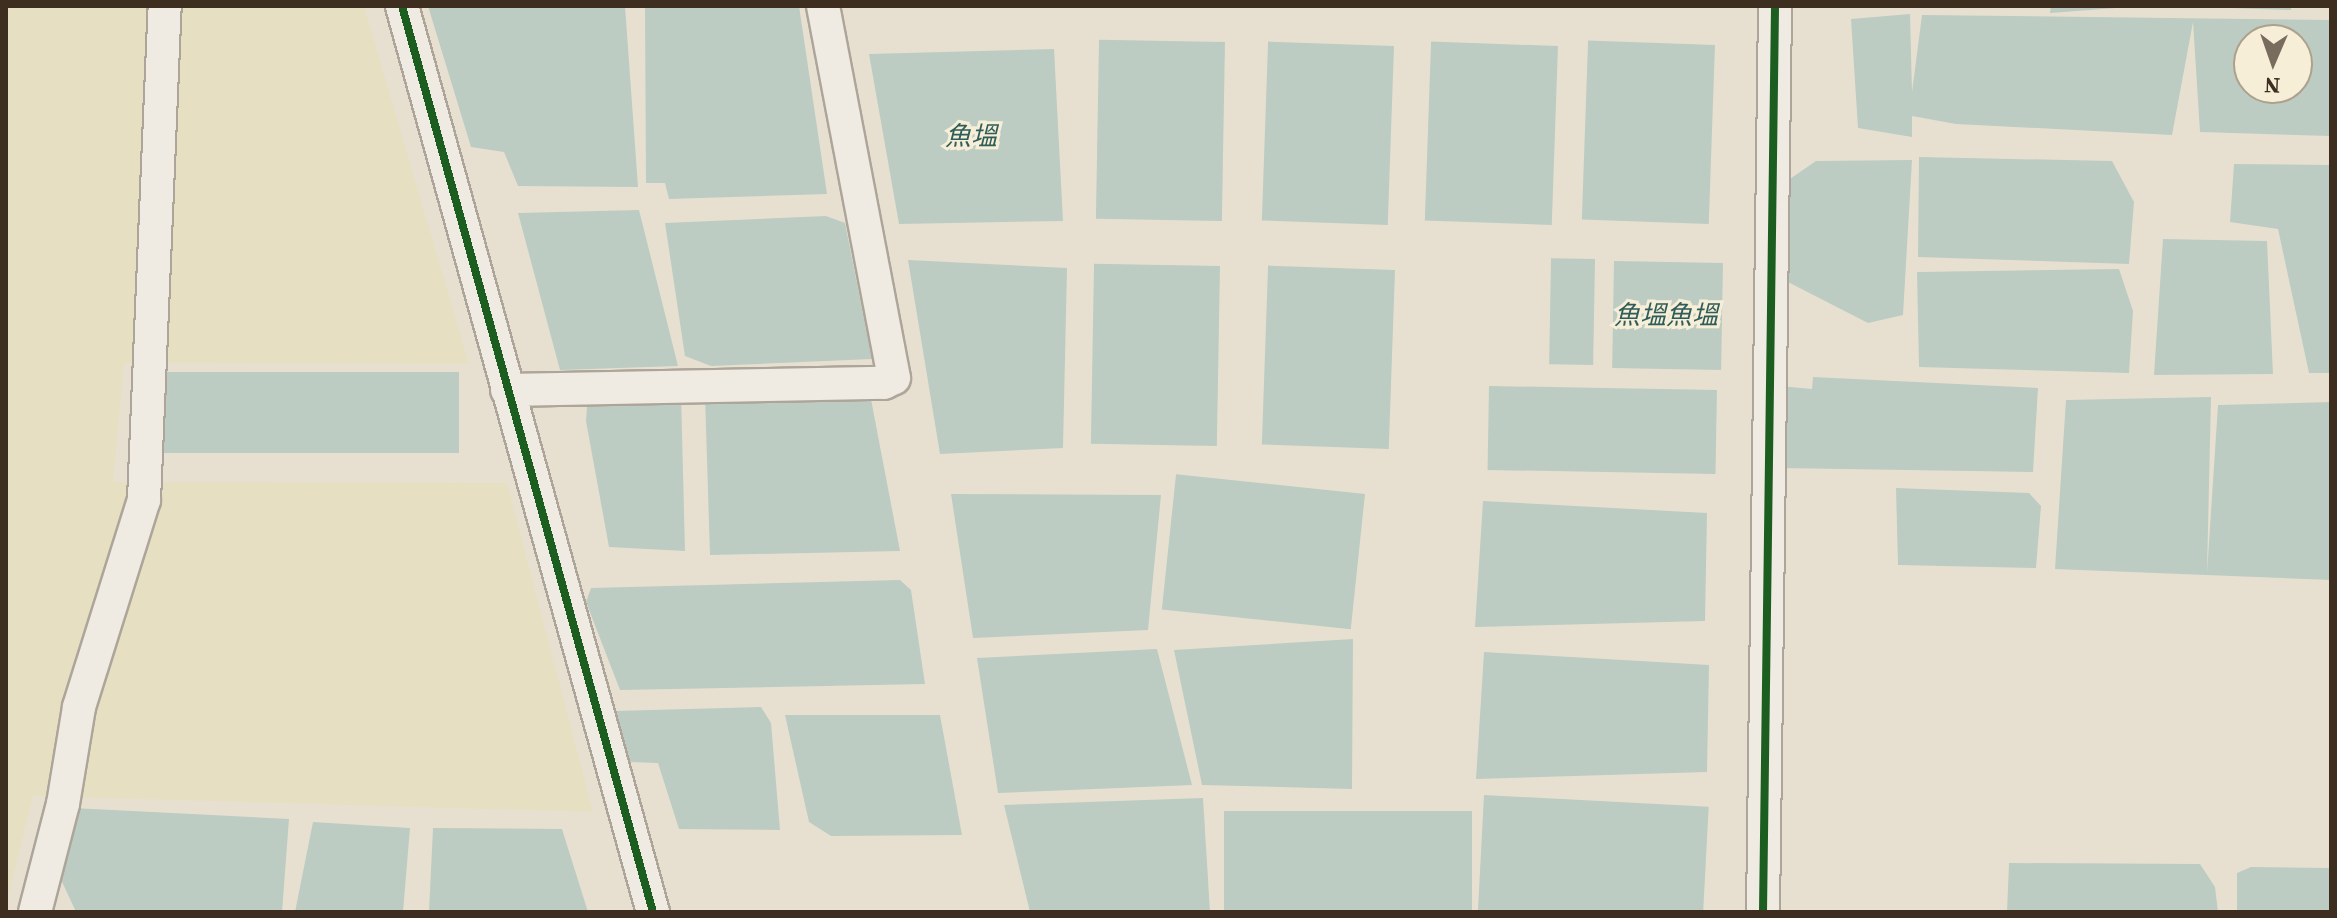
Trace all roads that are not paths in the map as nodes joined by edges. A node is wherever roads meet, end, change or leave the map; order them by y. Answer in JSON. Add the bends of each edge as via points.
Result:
{"nodes":[{"id":1,"x":165,"y":6,"type":"edge"},
{"id":2,"x":402,"y":6,"type":"edge"},
{"id":3,"x":823,"y":6,"type":"edge"},
{"id":4,"x":1775,"y":6,"type":"edge"},
{"id":5,"x":507,"y":390,"type":"junction"},
{"id":6,"x":35,"y":912,"type":"edge"},
{"id":7,"x":653,"y":912,"type":"edge"},
{"id":8,"x":1763,"y":912,"type":"edge"}],
"edges":[{"from":1,"to":6,"type":"street","via":[[144,500],[79,707],[63,804]]},
{"from":2,"to":5,"type":"street"},
{"from":3,"to":5,"type":"street","via":[[894,378],[884,383]]},
{"from":4,"to":8,"type":"street"},
{"from":5,"to":7,"type":"street"}]}
